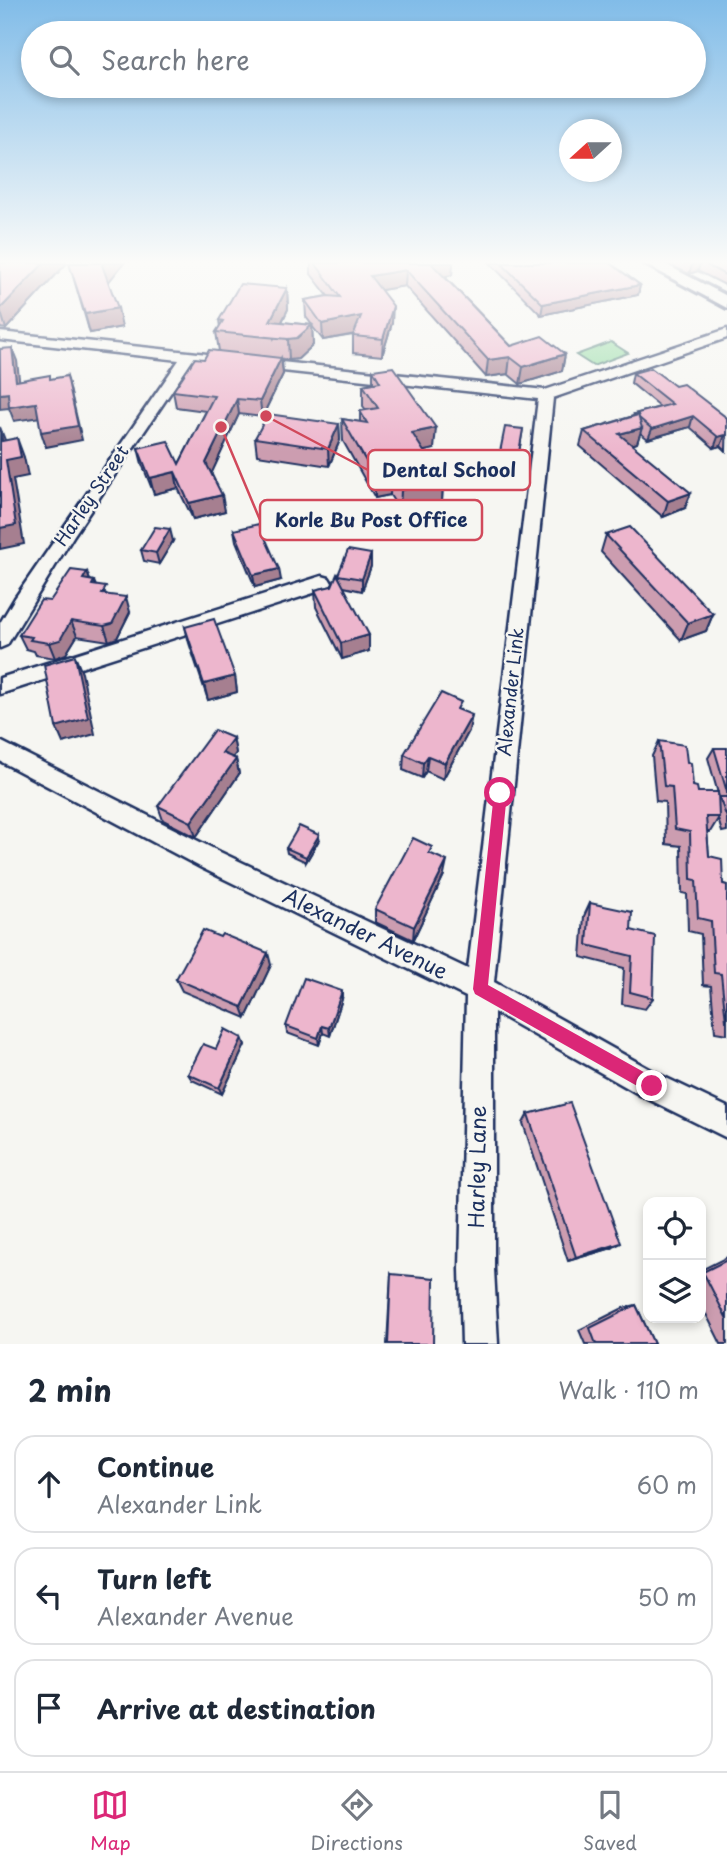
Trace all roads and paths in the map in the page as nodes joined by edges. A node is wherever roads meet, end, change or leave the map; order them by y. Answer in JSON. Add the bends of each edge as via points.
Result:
{"nodes":[{"id":1,"x":727,"y":333,"type":"edge"},
{"id":2,"x":0,"y":336,"type":"edge"},
{"id":3,"x":188,"y":355,"type":"junction"},
{"id":4,"x":546,"y":395,"type":"junction"},
{"id":5,"x":322,"y":583,"type":"dead end"},
{"id":6,"x":0,"y":640,"type":"edge"},
{"id":7,"x":0,"y":686,"type":"edge"},
{"id":8,"x":0,"y":750,"type":"edge"},
{"id":9,"x":480,"y":989,"type":"junction"},
{"id":10,"x":727,"y":1123,"type":"edge"},
{"id":11,"x":480,"y":1344,"type":"edge"}],
"edges":[{"from":1,"to":4,"type":"street"},
{"from":2,"to":3,"type":"street"},
{"from":3,"to":4,"type":"street"},
{"from":3,"to":6,"type":"street","name":"Harley Street"},
{"from":4,"to":9,"type":"street","name":"Alexander Link"},
{"from":5,"to":7,"type":"street"},
{"from":8,"to":9,"type":"street","name":"Alexander Avenue","via":[[211,860]]},
{"from":9,"to":10,"type":"street","name":"Alexander Avenue"},
{"from":9,"to":11,"type":"street","name":"Harley Lane"}]}
